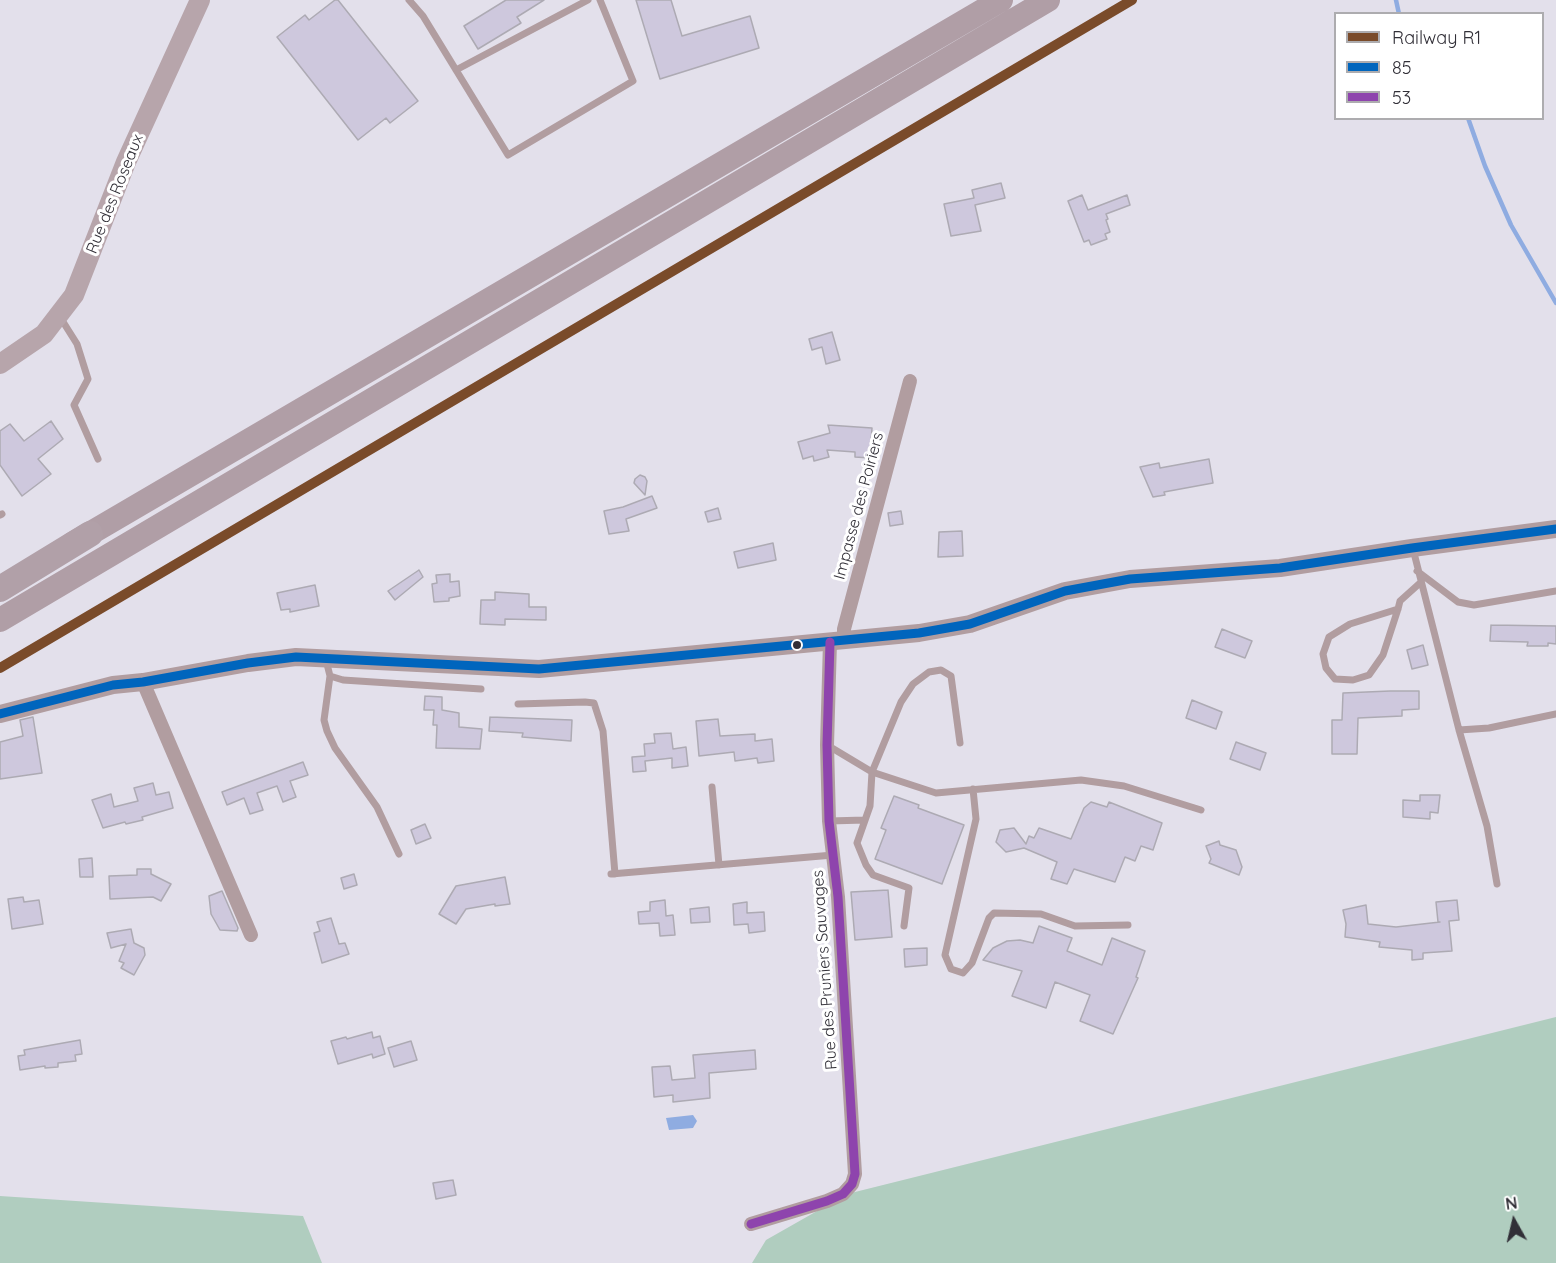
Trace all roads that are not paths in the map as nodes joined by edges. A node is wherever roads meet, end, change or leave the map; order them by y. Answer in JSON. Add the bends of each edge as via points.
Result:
{"nodes":[{"id":1,"x":200,"y":0,"type":"edge"},
{"id":2,"x":409,"y":0,"type":"edge"},
{"id":3,"x":588,"y":0,"type":"edge"},
{"id":4,"x":600,"y":0,"type":"edge"},
{"id":5,"x":1001,"y":0,"type":"edge"},
{"id":6,"x":1048,"y":0,"type":"edge"},
{"id":7,"x":456,"y":70,"type":"junction"},
{"id":8,"x":59,"y":315,"type":"junction"},
{"id":9,"x":0,"y":364,"type":"edge"},
{"id":10,"x":910,"y":381,"type":"dead end"},
{"id":11,"x":98,"y":459,"type":"dead end"},
{"id":12,"x":1556,"y":529,"type":"edge"},
{"id":13,"x":90,"y":534,"type":"joint"},
{"id":14,"x":1412,"y":548,"type":"junction"},
{"id":15,"x":1417,"y":571,"type":"junction"},
{"id":16,"x":1420,"y":583,"type":"junction"},
{"id":17,"x":0,"y":587,"type":"edge"},
{"id":18,"x":1556,"y":591,"type":"edge"},
{"id":19,"x":1398,"y":609,"type":"junction"},
{"id":20,"x":0,"y":620,"type":"edge"},
{"id":21,"x":837,"y":642,"type":"junction"},
{"id":22,"x":326,"y":658,"type":"junction"},
{"id":23,"x":330,"y":676,"type":"junction"},
{"id":24,"x":142,"y":682,"type":"junction"},
{"id":25,"x":482,"y":689,"type":"dead end"},
{"id":26,"x":518,"y":704,"type":"dead end"},
{"id":27,"x":0,"y":714,"type":"edge"},
{"id":28,"x":1556,"y":714,"type":"edge"},
{"id":29,"x":1459,"y":730,"type":"junction"},
{"id":30,"x":960,"y":743,"type":"dead end"},
{"id":31,"x":827,"y":744,"type":"junction"},
{"id":32,"x":872,"y":772,"type":"junction"},
{"id":33,"x":712,"y":787,"type":"dead end"},
{"id":34,"x":973,"y":789,"type":"junction"},
{"id":35,"x":1201,"y":810,"type":"dead end"},
{"id":36,"x":865,"y":820,"type":"junction"},
{"id":37,"x":829,"y":821,"type":"junction"},
{"id":38,"x":399,"y":854,"type":"dead end"},
{"id":39,"x":833,"y":855,"type":"junction"},
{"id":40,"x":719,"y":865,"type":"junction"},
{"id":41,"x":1497,"y":884,"type":"dead end"},
{"id":42,"x":1128,"y":925,"type":"dead end"},
{"id":43,"x":904,"y":926,"type":"dead end"},
{"id":44,"x":251,"y":935,"type":"dead end"},
{"id":45,"x":751,"y":1224,"type":"dead end"}],
"edges":[{"from":1,"to":8,"type":"main road","name":"Rue des Roseaux","via":[[126,162],[74,295]]},
{"from":2,"to":7,"type":"lane","via":[[423,15]]},
{"from":3,"to":7,"type":"lane"},
{"from":4,"to":7,"type":"lane","via":[[633,81],[508,155]]},
{"from":5,"to":13,"type":"highway"},
{"from":6,"to":20,"type":"highway"},
{"from":8,"to":9,"type":"main road","name":"Rue des Roseaux","via":[[44,334]]},
{"from":8,"to":11,"type":"lane","via":[[76,344],[88,379],[74,405]]},
{"from":10,"to":21,"type":"street","name":"Impasse des Poiriers","via":[[844,629]]},
{"from":12,"to":14,"type":"street"},
{"from":13,"to":17,"type":"highway"},
{"from":14,"to":15,"type":"lane"},
{"from":14,"to":21,"type":"street","via":[[1280,568],[1130,579],[1065,591],[970,624]]},
{"from":15,"to":16,"type":"lane"},
{"from":15,"to":18,"type":"lane","via":[[1458,602],[1474,605]]},
{"from":16,"to":19,"type":"lane","via":[[1400,601]]},
{"from":16,"to":29,"type":"lane"},
{"from":19,"to":19,"type":"lane","via":[[1383,656],[1369,675],[1353,680],[1335,679],[1326,668],[1323,654],[1329,637],[1350,624]]},
{"from":21,"to":22,"type":"street","via":[[539,669]]},
{"from":21,"to":31,"type":"street","name":"Rue des Pruniers Sauvages"},
{"from":22,"to":23,"type":"lane"},
{"from":22,"to":24,"type":"street","via":[[249,663]]},
{"from":23,"to":25,"type":"lane"},
{"from":23,"to":38,"type":"lane","via":[[324,720],[327,730],[335,748],[377,807]]},
{"from":24,"to":27,"type":"street"},
{"from":24,"to":44,"type":"street"},
{"from":26,"to":40,"type":"lane","via":[[594,704],[603,731],[613,874]]},
{"from":28,"to":29,"type":"lane"},
{"from":29,"to":41,"type":"lane","via":[[1487,826]]},
{"from":30,"to":32,"type":"lane","via":[[951,676],[941,670],[929,672],[913,684],[901,702]]},
{"from":31,"to":32,"type":"lane"},
{"from":31,"to":37,"type":"street","name":"Rue des Pruniers Sauvages"},
{"from":32,"to":34,"type":"lane","via":[[936,793]]},
{"from":32,"to":36,"type":"lane"},
{"from":33,"to":40,"type":"lane"},
{"from":34,"to":35,"type":"lane","via":[[1081,780],[1124,786]]},
{"from":34,"to":42,"type":"lane","via":[[976,819],[945,955],[951,969],[963,973],[972,963],[988,918],[994,913],[1041,914],[1075,926]]},
{"from":36,"to":37,"type":"lane"},
{"from":36,"to":43,"type":"lane","via":[[857,843],[866,865],[873,875],[909,888]]},
{"from":37,"to":39,"type":"street","name":"Rue des Pruniers Sauvages"},
{"from":39,"to":40,"type":"lane"},
{"from":39,"to":45,"type":"street","name":"Rue des Pruniers Sauvages","via":[[855,1174],[843,1194],[827,1202]]}]}
